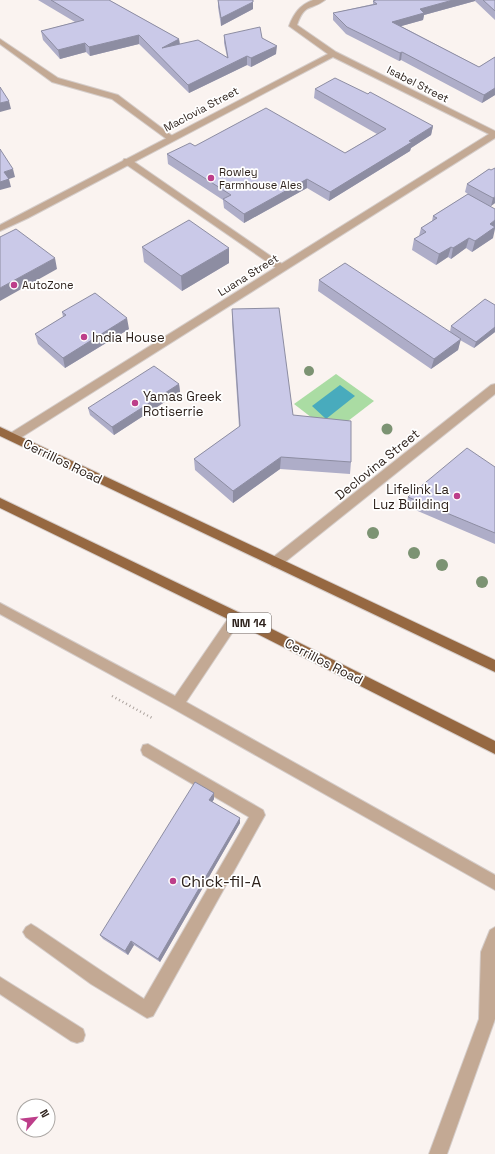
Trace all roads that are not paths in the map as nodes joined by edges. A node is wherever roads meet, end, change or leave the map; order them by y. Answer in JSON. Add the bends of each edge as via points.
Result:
{"nodes":[{"id":1,"x":322,"y":0,"type":"edge"},
{"id":2,"x":0,"y":41,"type":"edge"},
{"id":3,"x":333,"y":54,"type":"junction"},
{"id":4,"x":494,"y":134,"type":"edge"},
{"id":5,"x":171,"y":138,"type":"junction"},
{"id":6,"x":127,"y":161,"type":"junction"},
{"id":7,"x":0,"y":228,"type":"edge"},
{"id":8,"x":282,"y":268,"type":"junction"},
{"id":9,"x":495,"y":388,"type":"edge"},
{"id":10,"x":0,"y":431,"type":"edge"},
{"id":11,"x":13,"y":437,"type":"junction"},
{"id":12,"x":0,"y":442,"type":"edge"},
{"id":13,"x":0,"y":502,"type":"edge"},
{"id":14,"x":0,"y":507,"type":"edge"},
{"id":15,"x":14,"y":510,"type":"junction"},
{"id":16,"x":276,"y":562,"type":"junction"},
{"id":17,"x":0,"y":608,"type":"edge"},
{"id":18,"x":236,"y":617,"type":"junction"},
{"id":19,"x":495,"y":666,"type":"edge"},
{"id":20,"x":177,"y":704,"type":"junction"},
{"id":21,"x":495,"y":748,"type":"edge"},
{"id":22,"x":148,"y":750,"type":"dead end"},
{"id":23,"x":495,"y":883,"type":"edge"},
{"id":24,"x":31,"y":932,"type":"dead end"},
{"id":25,"x":495,"y":935,"type":"edge"},
{"id":26,"x":0,"y":985,"type":"edge"},
{"id":27,"x":492,"y":1020,"type":"edge"},
{"id":28,"x":77,"y":1035,"type":"dead end"},
{"id":29,"x":438,"y":1154,"type":"edge"}],
"edges":[{"from":1,"to":3,"type":"street","via":[[310,3],[297,12],[293,26]]},
{"from":2,"to":5,"type":"street","via":[[55,80],[77,84],[115,97]]},
{"from":3,"to":4,"type":"street","name":"Isabel Street"},
{"from":3,"to":5,"type":"street","name":"Maclovia Street"},
{"from":4,"to":8,"type":"street","name":"Luana Street"},
{"from":5,"to":6,"type":"street","name":"Maclovia Street"},
{"from":6,"to":7,"type":"street","name":"Maclovia Street"},
{"from":6,"to":8,"type":"street"},
{"from":8,"to":11,"type":"street","name":"Luana Street"},
{"from":9,"to":16,"type":"street","name":"Declovina Street"},
{"from":10,"to":11,"type":"main road","name":"Cerrillos Road"},
{"from":11,"to":12,"type":"main road"},
{"from":11,"to":16,"type":"main road","name":"Cerrillos Road"},
{"from":13,"to":15,"type":"main road","name":"Cerrillos Road","number":"NM 14"},
{"from":14,"to":15,"type":"street"},
{"from":15,"to":18,"type":"main road","name":"Cerrillos Road","number":"NM 14"},
{"from":16,"to":19,"type":"main road","name":"Cerrillos Road"},
{"from":17,"to":20,"type":"street"},
{"from":18,"to":20,"type":"street"},
{"from":18,"to":21,"type":"main road","name":"Cerrillos Road","number":"NM 14"},
{"from":20,"to":23,"type":"street"},
{"from":22,"to":24,"type":"street","via":[[258,815],[147,1010]]},
{"from":25,"to":27,"type":"street","via":[[489,952]]},
{"from":26,"to":28,"type":"street"},
{"from":27,"to":29,"type":"street"}]}
